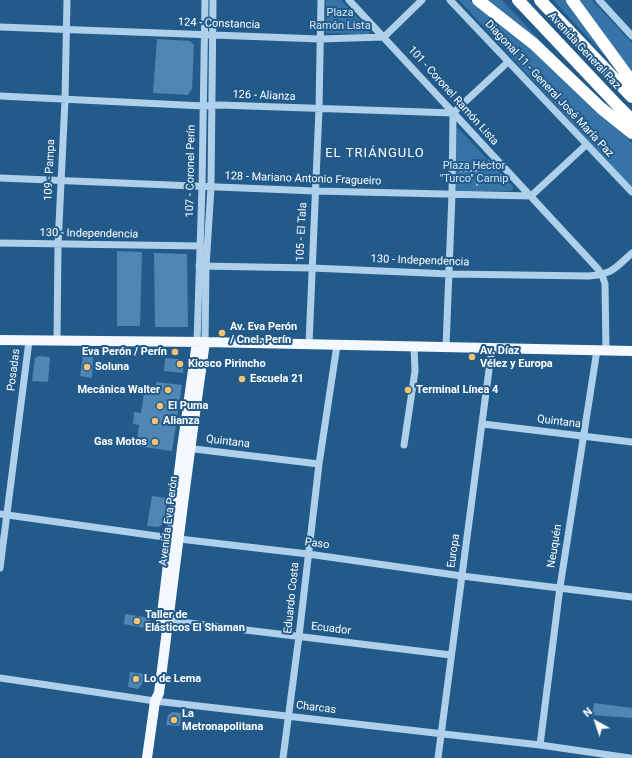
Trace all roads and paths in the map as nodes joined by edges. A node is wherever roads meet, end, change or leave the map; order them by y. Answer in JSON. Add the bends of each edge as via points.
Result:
{"nodes":[{"id":1,"x":67,"y":0,"type":"edge"},
{"id":2,"x":205,"y":0,"type":"edge"},
{"id":3,"x":213,"y":0,"type":"edge"},
{"id":4,"x":321,"y":0,"type":"edge"},
{"id":5,"x":349,"y":0,"type":"edge"},
{"id":6,"x":422,"y":0,"type":"edge"},
{"id":7,"x":450,"y":0,"type":"edge"},
{"id":8,"x":478,"y":0,"type":"edge"},
{"id":9,"x":518,"y":0,"type":"edge"},
{"id":10,"x":540,"y":0,"type":"edge"},
{"id":11,"x":572,"y":0,"type":"edge"},
{"id":12,"x":599,"y":0,"type":"edge"},
{"id":13,"x":0,"y":27,"type":"edge"},
{"id":14,"x":66,"y":28,"type":"junction"},
{"id":15,"x":205,"y":35,"type":"junction"},
{"id":16,"x":213,"y":36,"type":"junction"},
{"id":17,"x":632,"y":36,"type":"edge"},
{"id":18,"x":384,"y":37,"type":"junction"},
{"id":19,"x":320,"y":39,"type":"junction"},
{"id":20,"x":508,"y":62,"type":"junction"},
{"id":21,"x":632,"y":82,"type":"edge"},
{"id":22,"x":0,"y":96,"type":"edge"},
{"id":23,"x":632,"y":97,"type":"edge"},
{"id":24,"x":65,"y":100,"type":"junction"},
{"id":25,"x":204,"y":106,"type":"junction"},
{"id":26,"x":212,"y":106,"type":"junction"},
{"id":27,"x":319,"y":109,"type":"junction"},
{"id":28,"x":453,"y":113,"type":"junction"},
{"id":29,"x":632,"y":120,"type":"edge"},
{"id":30,"x":632,"y":133,"type":"edge"},
{"id":31,"x":586,"y":145,"type":"junction"},
{"id":32,"x":493,"y":156,"type":"junction"},
{"id":33,"x":452,"y":171,"type":"junction"},
{"id":34,"x":478,"y":171,"type":"junction"},
{"id":35,"x":0,"y":178,"type":"edge"},
{"id":36,"x":61,"y":181,"type":"junction"},
{"id":37,"x":202,"y":187,"type":"junction"},
{"id":38,"x":211,"y":187,"type":"junction"},
{"id":39,"x":315,"y":191,"type":"junction"},
{"id":40,"x":632,"y":192,"type":"edge"},
{"id":41,"x":452,"y":194,"type":"junction"},
{"id":42,"x":476,"y":194,"type":"junction"},
{"id":43,"x":531,"y":196,"type":"junction"},
{"id":44,"x":0,"y":243,"type":"edge"},
{"id":45,"x":58,"y":244,"type":"junction"},
{"id":46,"x":201,"y":246,"type":"junction"},
{"id":47,"x":632,"y":253,"type":"edge"},
{"id":48,"x":202,"y":266,"type":"junction"},
{"id":49,"x":312,"y":268,"type":"junction"},
{"id":50,"x":450,"y":274,"type":"junction"},
{"id":51,"x":602,"y":275,"type":"junction"},
{"id":52,"x":0,"y":340,"type":"edge"},
{"id":53,"x":29,"y":341,"type":"junction"},
{"id":54,"x":57,"y":341,"type":"junction"},
{"id":55,"x":201,"y":342,"type":"junction"},
{"id":56,"x":309,"y":344,"type":"junction"},
{"id":57,"x":337,"y":345,"type":"junction"},
{"id":58,"x":414,"y":346,"type":"junction"},
{"id":59,"x":446,"y":347,"type":"junction"},
{"id":60,"x":492,"y":347,"type":"junction"},
{"id":61,"x":601,"y":350,"type":"junction"},
{"id":62,"x":632,"y":350,"type":"edge"},
{"id":63,"x":483,"y":424,"type":"junction"},
{"id":64,"x":584,"y":436,"type":"junction"},
{"id":65,"x":632,"y":442,"type":"edge"},
{"id":66,"x":404,"y":446,"type":"dead end"},
{"id":67,"x":186,"y":448,"type":"junction"},
{"id":68,"x":319,"y":464,"type":"junction"},
{"id":69,"x":4,"y":514,"type":"edge"},
{"id":70,"x":175,"y":538,"type":"junction"},
{"id":71,"x":308,"y":554,"type":"junction"},
{"id":72,"x":0,"y":568,"type":"edge"},
{"id":73,"x":462,"y":576,"type":"junction"},
{"id":74,"x":560,"y":587,"type":"junction"},
{"id":75,"x":632,"y":597,"type":"edge"},
{"id":76,"x":165,"y":620,"type":"junction"},
{"id":77,"x":299,"y":636,"type":"junction"},
{"id":78,"x":451,"y":655,"type":"junction"},
{"id":79,"x":0,"y":678,"type":"edge"},
{"id":80,"x":155,"y":701,"type":"junction"},
{"id":81,"x":288,"y":716,"type":"junction"},
{"id":82,"x":441,"y":734,"type":"junction"},
{"id":83,"x":540,"y":745,"type":"junction"},
{"id":84,"x":147,"y":758,"type":"edge"},
{"id":85,"x":283,"y":758,"type":"edge"},
{"id":86,"x":438,"y":758,"type":"edge"},
{"id":87,"x":630,"y":758,"type":"edge"}],
"edges":[{"from":1,"to":14,"type":"street","name":"109 - Pampa"},
{"from":2,"to":15,"type":"street","name":"107 - Coronel Perín"},
{"from":3,"to":16,"type":"street","name":"107 - Coronel Perín"},
{"from":4,"to":19,"type":"street","name":"105 - El Tala"},
{"from":5,"to":18,"type":"street","name":"101 - Coronel Ramón Lista"},
{"from":6,"to":18,"type":"street"},
{"from":7,"to":20,"type":"street","name":"Diagonal 11 - General José María Paz"},
{"from":8,"to":30,"type":"highway","via":[[534,44]]},
{"from":9,"to":29,"type":"highway","name":"Avenida General Paz"},
{"from":10,"to":23,"type":"highway","name":"Avenida General Paz"},
{"from":11,"to":21,"type":"highway"},
{"from":12,"to":17,"type":"street"},
{"from":13,"to":14,"type":"street","name":"124 - Constancia"},
{"from":14,"to":15,"type":"street","name":"124 - Constancia"},
{"from":14,"to":24,"type":"street","name":"109 - Pampa"},
{"from":15,"to":16,"type":"street","name":"124 - Constancia"},
{"from":15,"to":25,"type":"street","name":"107 - Coronel Perín"},
{"from":16,"to":19,"type":"street","name":"124 - Constancia"},
{"from":16,"to":26,"type":"street","name":"107 - Coronel Perín"},
{"from":18,"to":19,"type":"street","name":"124 - Constancia"},
{"from":18,"to":28,"type":"street","name":"101 - Coronel Ramón Lista"},
{"from":19,"to":27,"type":"street","name":"105 - El Tala"},
{"from":20,"to":28,"type":"street"},
{"from":20,"to":31,"type":"street","name":"Diagonal 11 - General José María Paz"},
{"from":22,"to":24,"type":"street","name":"126 - Alianza"},
{"from":24,"to":25,"type":"street","name":"126 - Alianza"},
{"from":24,"to":36,"type":"street","name":"109 - Pampa"},
{"from":25,"to":26,"type":"street","name":"126 - Alianza"},
{"from":25,"to":37,"type":"street","name":"107 - Coronel Perín"},
{"from":26,"to":27,"type":"street","name":"126 - Alianza"},
{"from":26,"to":38,"type":"street","name":"107 - Coronel Perín"},
{"from":27,"to":28,"type":"street","name":"126 - Alianza"},
{"from":27,"to":39,"type":"street","name":"105 - El Tala"},
{"from":28,"to":32,"type":"street","name":"101 - Coronel Ramón Lista"},
{"from":28,"to":33,"type":"street"},
{"from":31,"to":40,"type":"street","name":"Diagonal 11 - General José María Paz"},
{"from":31,"to":43,"type":"street"},
{"from":32,"to":34,"type":"path"},
{"from":32,"to":43,"type":"street","name":"101 - Coronel Ramón Lista"},
{"from":33,"to":34,"type":"path"},
{"from":33,"to":41,"type":"street"},
{"from":34,"to":42,"type":"path"},
{"from":35,"to":36,"type":"street","name":"128 - Mariano Antonio Fragueiro"},
{"from":36,"to":37,"type":"street","name":"128 - Mariano Antonio Fragueiro"},
{"from":36,"to":45,"type":"street","name":"109 - Pampa"},
{"from":37,"to":38,"type":"street","name":"128 - Mariano Antonio Fragueiro"},
{"from":37,"to":46,"type":"street","name":"107 - Coronel Perín"},
{"from":38,"to":39,"type":"street","name":"128 - Mariano Antonio Fragueiro"},
{"from":38,"to":48,"type":"street","name":"107 - Coronel Perín"},
{"from":39,"to":41,"type":"street","name":"128 - Mariano Antonio Fragueiro"},
{"from":39,"to":49,"type":"street","name":"105 - El Tala"},
{"from":41,"to":42,"type":"street","name":"128 - Mariano Antonio Fragueiro"},
{"from":41,"to":50,"type":"street"},
{"from":42,"to":43,"type":"street","name":"128 - Mariano Antonio Fragueiro"},
{"from":43,"to":51,"type":"street","name":"101 - Coronel Ramón Lista"},
{"from":44,"to":45,"type":"street","name":"130 - Independencia"},
{"from":45,"to":46,"type":"street","name":"130 - Independencia"},
{"from":45,"to":54,"type":"street","name":"109 - Pampa"},
{"from":46,"to":48,"type":"street","name":"107 - Coronel Perín"},
{"from":47,"to":51,"type":"street"},
{"from":48,"to":49,"type":"street","name":"130 - Independencia"},
{"from":48,"to":55,"type":"street","name":"107 - Coronel Perín"},
{"from":49,"to":50,"type":"street","name":"130 - Independencia"},
{"from":49,"to":56,"type":"street","name":"105 - El Tala"},
{"from":50,"to":51,"type":"street","name":"130 - Independencia"},
{"from":50,"to":59,"type":"street"},
{"from":51,"to":61,"type":"street","name":"101 - Coronel Ramón Lista","via":[[605,284]]},
{"from":52,"to":53,"type":"main road"},
{"from":53,"to":54,"type":"main road"},
{"from":53,"to":69,"type":"street","name":"Posadas"},
{"from":54,"to":55,"type":"main road"},
{"from":55,"to":56,"type":"main road"},
{"from":55,"to":67,"type":"main road","name":"Avenida Eva Perón"},
{"from":56,"to":57,"type":"main road"},
{"from":57,"to":58,"type":"main road"},
{"from":57,"to":68,"type":"street","name":"Eduardo Costa"},
{"from":58,"to":59,"type":"main road"},
{"from":58,"to":66,"type":"street","via":[[415,372]]},
{"from":59,"to":60,"type":"main road"},
{"from":60,"to":61,"type":"main road"},
{"from":60,"to":63,"type":"street","name":"Europa"},
{"from":61,"to":62,"type":"main road"},
{"from":61,"to":64,"type":"street","name":"Neuquén"},
{"from":63,"to":64,"type":"street","name":"Quintana"},
{"from":63,"to":73,"type":"street","name":"Europa"},
{"from":64,"to":65,"type":"street","name":"Quintana"},
{"from":64,"to":74,"type":"street","name":"Neuquén"},
{"from":67,"to":68,"type":"street","name":"Quintana"},
{"from":67,"to":70,"type":"main road","name":"Avenida Eva Perón"},
{"from":68,"to":71,"type":"street","name":"Eduardo Costa"},
{"from":69,"to":70,"type":"street","name":"Paso"},
{"from":69,"to":72,"type":"street","name":"Posadas"},
{"from":70,"to":71,"type":"street","name":"Paso"},
{"from":70,"to":76,"type":"main road","name":"Avenida Eva Perón"},
{"from":71,"to":73,"type":"street","name":"Paso"},
{"from":71,"to":77,"type":"street","name":"Eduardo Costa"},
{"from":73,"to":74,"type":"street","name":"Paso"},
{"from":73,"to":78,"type":"street","name":"Europa"},
{"from":74,"to":75,"type":"street","name":"Paso"},
{"from":74,"to":83,"type":"street","name":"Neuquén"},
{"from":76,"to":77,"type":"street","name":"Ecuador"},
{"from":76,"to":80,"type":"main road","name":"Avenida Eva Perón","via":[[153,692]]},
{"from":77,"to":78,"type":"street","name":"Ecuador"},
{"from":77,"to":81,"type":"street","name":"Eduardo Costa"},
{"from":78,"to":82,"type":"street","name":"Europa"},
{"from":79,"to":80,"type":"street","name":"Charcas"},
{"from":80,"to":81,"type":"street","name":"Charcas"},
{"from":80,"to":84,"type":"main road","name":"Avenida Eva Perón"},
{"from":81,"to":82,"type":"street","name":"Charcas"},
{"from":81,"to":85,"type":"street","name":"Eduardo Costa"},
{"from":82,"to":83,"type":"street","name":"Charcas"},
{"from":82,"to":86,"type":"street","name":"Europa"},
{"from":83,"to":87,"type":"street","name":"Charcas"}]}
